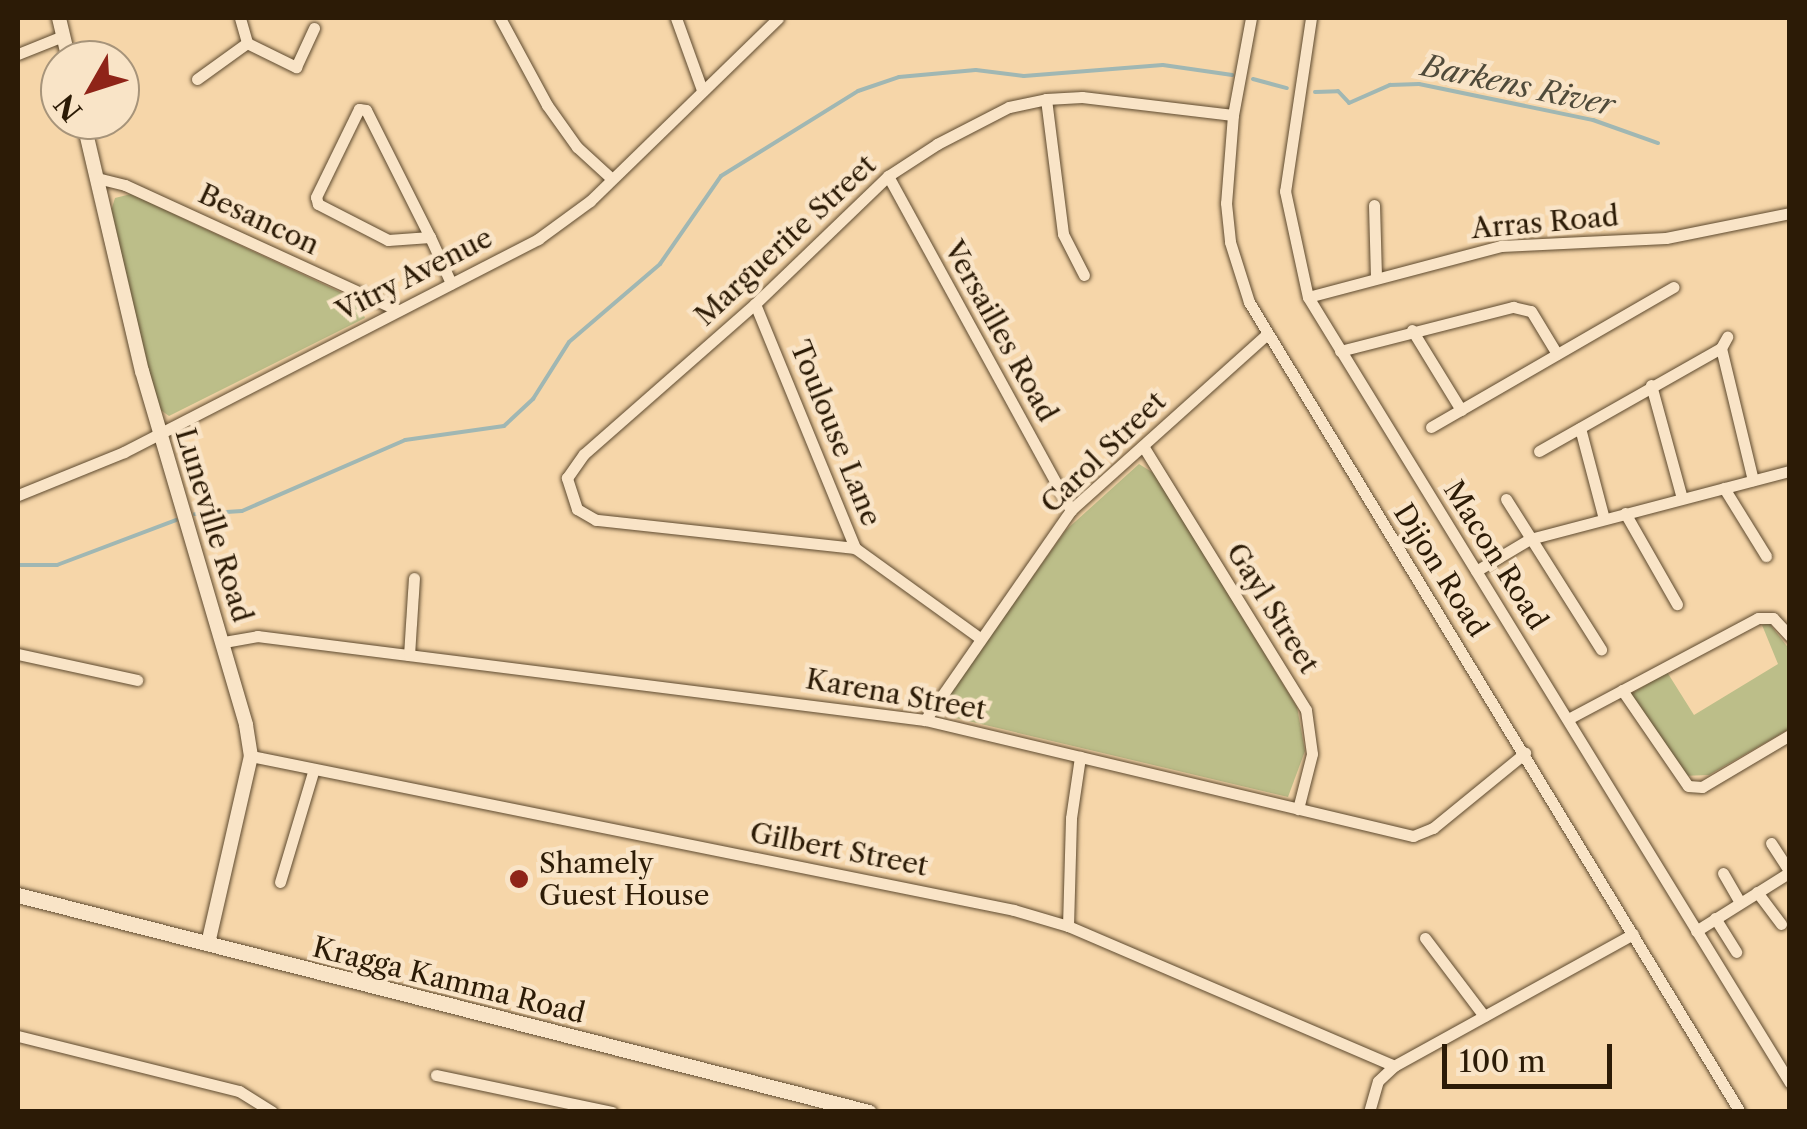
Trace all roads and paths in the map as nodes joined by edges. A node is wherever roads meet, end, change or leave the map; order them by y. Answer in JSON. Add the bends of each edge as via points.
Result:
{"nodes":[{"id":1,"x":59,"y":18,"type":"edge"},
{"id":2,"x":240,"y":18,"type":"edge"},
{"id":3,"x":500,"y":18,"type":"edge"},
{"id":4,"x":676,"y":18,"type":"edge"},
{"id":5,"x":778,"y":18,"type":"edge"},
{"id":6,"x":1251,"y":18,"type":"edge"},
{"id":7,"x":1312,"y":18,"type":"edge"},
{"id":8,"x":314,"y":28,"type":"dead end"},
{"id":9,"x":64,"y":36,"type":"junction"},
{"id":10,"x":65,"y":40,"type":"edge"},
{"id":11,"x":247,"y":43,"type":"junction"},
{"id":12,"x":18,"y":54,"type":"edge"},
{"id":13,"x":198,"y":79,"type":"dead end"},
{"id":14,"x":702,"y":90,"type":"junction"},
{"id":15,"x":1046,"y":99,"type":"junction"},
{"id":16,"x":1233,"y":115,"type":"junction"},
{"id":17,"x":88,"y":140,"type":"edge"},
{"id":18,"x":888,"y":176,"type":"junction"},
{"id":19,"x":97,"y":178,"type":"junction"},
{"id":20,"x":612,"y":179,"type":"junction"},
{"id":21,"x":1374,"y":205,"type":"dead end"},
{"id":22,"x":1790,"y":213,"type":"edge"},
{"id":23,"x":430,"y":237,"type":"junction"},
{"id":24,"x":1084,"y":275,"type":"dead end"},
{"id":25,"x":1376,"y":278,"type":"junction"},
{"id":26,"x":451,"y":283,"type":"junction"},
{"id":27,"x":1673,"y":288,"type":"dead end"},
{"id":28,"x":1308,"y":297,"type":"junction"},
{"id":29,"x":756,"y":304,"type":"junction"},
{"id":30,"x":398,"y":310,"type":"junction"},
{"id":31,"x":1412,"y":330,"type":"junction"},
{"id":32,"x":1266,"y":334,"type":"junction"},
{"id":33,"x":1340,"y":351,"type":"junction"},
{"id":34,"x":1557,"y":354,"type":"junction"},
{"id":35,"x":1651,"y":385,"type":"junction"},
{"id":36,"x":1461,"y":410,"type":"junction"},
{"id":37,"x":1431,"y":427,"type":"dead end"},
{"id":38,"x":1580,"y":428,"type":"junction"},
{"id":39,"x":160,"y":434,"type":"junction"},
{"id":40,"x":1143,"y":446,"type":"junction"},
{"id":41,"x":1539,"y":452,"type":"dead end"},
{"id":42,"x":1790,"y":470,"type":"edge"},
{"id":43,"x":1754,"y":480,"type":"junction"},
{"id":44,"x":1724,"y":488,"type":"junction"},
{"id":45,"x":18,"y":495,"type":"edge"},
{"id":46,"x":1682,"y":498,"type":"junction"},
{"id":47,"x":1506,"y":499,"type":"dead end"},
{"id":48,"x":1071,"y":510,"type":"junction"},
{"id":49,"x":1625,"y":513,"type":"junction"},
{"id":50,"x":1604,"y":519,"type":"junction"},
{"id":51,"x":1530,"y":540,"type":"junction"},
{"id":52,"x":855,"y":548,"type":"junction"},
{"id":53,"x":1766,"y":556,"type":"dead end"},
{"id":54,"x":1476,"y":571,"type":"junction"},
{"id":55,"x":414,"y":578,"type":"dead end"},
{"id":56,"x":1677,"y":604,"type":"dead end"},
{"id":57,"x":1790,"y":636,"type":"edge"},
{"id":58,"x":981,"y":639,"type":"junction"},
{"id":59,"x":224,"y":642,"type":"junction"},
{"id":60,"x":1601,"y":649,"type":"dead end"},
{"id":61,"x":18,"y":654,"type":"edge"},
{"id":62,"x":408,"y":654,"type":"junction"},
{"id":63,"x":137,"y":680,"type":"dead end"},
{"id":64,"x":1622,"y":690,"type":"junction"},
{"id":65,"x":1568,"y":718,"type":"junction"},
{"id":66,"x":925,"y":720,"type":"junction"},
{"id":67,"x":1790,"y":736,"type":"edge"},
{"id":68,"x":1525,"y":753,"type":"junction"},
{"id":69,"x":251,"y":756,"type":"junction"},
{"id":70,"x":1080,"y":757,"type":"junction"},
{"id":71,"x":314,"y":769,"type":"junction"},
{"id":72,"x":1298,"y":809,"type":"junction"},
{"id":73,"x":1771,"y":843,"type":"dead end"},
{"id":74,"x":1789,"y":872,"type":"edge"},
{"id":75,"x":1722,"y":873,"type":"dead end"},
{"id":76,"x":280,"y":882,"type":"dead end"},
{"id":77,"x":1757,"y":892,"type":"junction"},
{"id":78,"x":18,"y":896,"type":"edge"},
{"id":79,"x":1740,"y":903,"type":"junction"},
{"id":80,"x":1716,"y":918,"type":"junction"},
{"id":81,"x":1781,"y":924,"type":"dead end"},
{"id":82,"x":1068,"y":926,"type":"junction"},
{"id":83,"x":1696,"y":931,"type":"junction"},
{"id":84,"x":1633,"y":934,"type":"junction"},
{"id":85,"x":1424,"y":938,"type":"dead end"},
{"id":86,"x":208,"y":944,"type":"junction"},
{"id":87,"x":1736,"y":952,"type":"dead end"},
{"id":88,"x":1484,"y":1016,"type":"junction"},
{"id":89,"x":18,"y":1036,"type":"edge"},
{"id":90,"x":1394,"y":1066,"type":"junction"},
{"id":91,"x":436,"y":1075,"type":"dead end"},
{"id":92,"x":1790,"y":1083,"type":"edge"},
{"id":93,"x":810,"y":1105,"type":"edge"},
{"id":94,"x":555,"y":1107,"type":"edge"},
{"id":95,"x":272,"y":1112,"type":"edge"},
{"id":96,"x":612,"y":1112,"type":"edge"},
{"id":97,"x":869,"y":1112,"type":"edge"},
{"id":98,"x":1369,"y":1112,"type":"edge"},
{"id":99,"x":1740,"y":1112,"type":"edge"}],
"edges":[{"from":1,"to":9,"type":"street"},
{"from":2,"to":11,"type":"street"},
{"from":3,"to":20,"type":"street","via":[[547,105],[577,147]]},
{"from":4,"to":14,"type":"street"},
{"from":5,"to":14,"type":"street","name":"Vitry Avenue"},
{"from":6,"to":16,"type":"street","name":"Dijon Road"},
{"from":7,"to":28,"type":"street","name":"Macon Road","via":[[1285,190]]},
{"from":8,"to":11,"type":"street","via":[[296,67]]},
{"from":9,"to":10,"type":"street"},
{"from":9,"to":12,"type":"street"},
{"from":11,"to":13,"type":"street"},
{"from":14,"to":20,"type":"street","name":"Vitry Avenue"},
{"from":15,"to":16,"type":"street","name":"Marguerite Street"},
{"from":15,"to":18,"type":"street","name":"Marguerite Street","via":[[988,117]]},
{"from":15,"to":24,"type":"street","via":[[1064,234]]},
{"from":16,"to":32,"type":"street","name":"Dijon Road","via":[[1230,242]]},
{"from":17,"to":19,"type":"street","name":"Luneville Road"},
{"from":18,"to":29,"type":"street","name":"Marguerite Street"},
{"from":18,"to":48,"type":"street","name":"Versailles Road"},
{"from":19,"to":30,"type":"street","name":"Besancon","via":[[126,185]]},
{"from":19,"to":39,"type":"street","name":"Luneville Road"},
{"from":20,"to":26,"type":"street","name":"Vitry Avenue","via":[[538,238]]},
{"from":21,"to":25,"type":"street"},
{"from":22,"to":25,"type":"street","name":"Arras Road","via":[[1666,238],[1501,246]]},
{"from":23,"to":23,"type":"street","via":[[366,110],[359,109],[316,200],[384,239]]},
{"from":23,"to":26,"type":"street"},
{"from":25,"to":28,"type":"street","name":"Arras Road"},
{"from":26,"to":30,"type":"street","name":"Vitry Avenue"},
{"from":27,"to":34,"type":"street"},
{"from":28,"to":33,"type":"street","name":"Macon Road"},
{"from":29,"to":52,"type":"street","name":"Toulouse Lane"},
{"from":29,"to":52,"type":"street","name":"Marguerite Street","via":[[575,462],[566,488],[583,514]]},
{"from":30,"to":39,"type":"street","name":"Vitry Avenue"},
{"from":31,"to":33,"type":"street"},
{"from":31,"to":34,"type":"street","via":[[1496,308],[1522,308],[1540,321]]},
{"from":31,"to":36,"type":"street"},
{"from":32,"to":40,"type":"street","name":"Carol Street"},
{"from":32,"to":68,"type":"street","name":"Dijon Road"},
{"from":33,"to":54,"type":"street","name":"Macon Road"},
{"from":34,"to":36,"type":"street"},
{"from":35,"to":38,"type":"street"},
{"from":35,"to":43,"type":"street","via":[[1724,343]]},
{"from":35,"to":46,"type":"street"},
{"from":36,"to":37,"type":"street"},
{"from":38,"to":41,"type":"street"},
{"from":38,"to":50,"type":"street"},
{"from":39,"to":45,"type":"street","name":"Vitry Avenue"},
{"from":39,"to":59,"type":"street","name":"Luneville Road"},
{"from":40,"to":48,"type":"street","name":"Carol Street"},
{"from":40,"to":72,"type":"street","name":"Gayl Street","via":[[1306,710],[1312,754]]},
{"from":42,"to":43,"type":"street"},
{"from":43,"to":44,"type":"street"},
{"from":44,"to":46,"type":"street"},
{"from":44,"to":53,"type":"street"},
{"from":46,"to":49,"type":"street"},
{"from":47,"to":51,"type":"street"},
{"from":48,"to":58,"type":"street","name":"Carol Street"},
{"from":49,"to":50,"type":"street"},
{"from":49,"to":56,"type":"street"},
{"from":50,"to":51,"type":"street"},
{"from":51,"to":54,"type":"street"},
{"from":51,"to":60,"type":"street"},
{"from":52,"to":58,"type":"street","name":"Toulouse Lane"},
{"from":54,"to":65,"type":"street","name":"Macon Road"},
{"from":55,"to":62,"type":"street"},
{"from":57,"to":64,"type":"street","via":[[1773,618],[1758,618]]},
{"from":58,"to":66,"type":"street","name":"Carol Street"},
{"from":59,"to":62,"type":"street","name":"Karena Street","via":[[257,636]]},
{"from":59,"to":69,"type":"street","name":"Luneville Road"},
{"from":61,"to":63,"type":"street"},
{"from":62,"to":66,"type":"street","name":"Karena Street"},
{"from":64,"to":65,"type":"street"},
{"from":64,"to":67,"type":"street","via":[[1688,786],[1702,788]]},
{"from":65,"to":83,"type":"street","name":"Macon Road"},
{"from":66,"to":70,"type":"street","name":"Karena Street"},
{"from":68,"to":72,"type":"street","name":"Karena Street","via":[[1424,833],[1402,834]]},
{"from":68,"to":84,"type":"street","name":"Dijon Road"},
{"from":69,"to":71,"type":"street","name":"Gilbert Street"},
{"from":69,"to":86,"type":"street","name":"Luneville Road"},
{"from":70,"to":72,"type":"street","name":"Karena Street"},
{"from":70,"to":82,"type":"street"},
{"from":71,"to":76,"type":"street"},
{"from":71,"to":82,"type":"street","name":"Gilbert Street"},
{"from":73,"to":74,"type":"street"},
{"from":74,"to":77,"type":"street"},
{"from":75,"to":79,"type":"street"},
{"from":77,"to":79,"type":"street"},
{"from":77,"to":81,"type":"street"},
{"from":78,"to":86,"type":"main road","name":"Kragga Kamma Road"},
{"from":79,"to":80,"type":"street"},
{"from":80,"to":83,"type":"street"},
{"from":80,"to":87,"type":"street"},
{"from":82,"to":90,"type":"street","name":"Gilbert Street"},
{"from":83,"to":92,"type":"street","name":"Macon Road"},
{"from":84,"to":88,"type":"street"},
{"from":84,"to":99,"type":"street","name":"Dijon Road"},
{"from":85,"to":88,"type":"street"},
{"from":86,"to":93,"type":"main road","name":"Kragga Kamma Road"},
{"from":88,"to":90,"type":"street"},
{"from":89,"to":95,"type":"street","via":[[238,1091]]},
{"from":90,"to":98,"type":"street","via":[[1378,1081]]},
{"from":91,"to":94,"type":"street"},
{"from":93,"to":97,"type":"main road","name":"Kragga Kamma Road"},
{"from":94,"to":96,"type":"street"}]}
